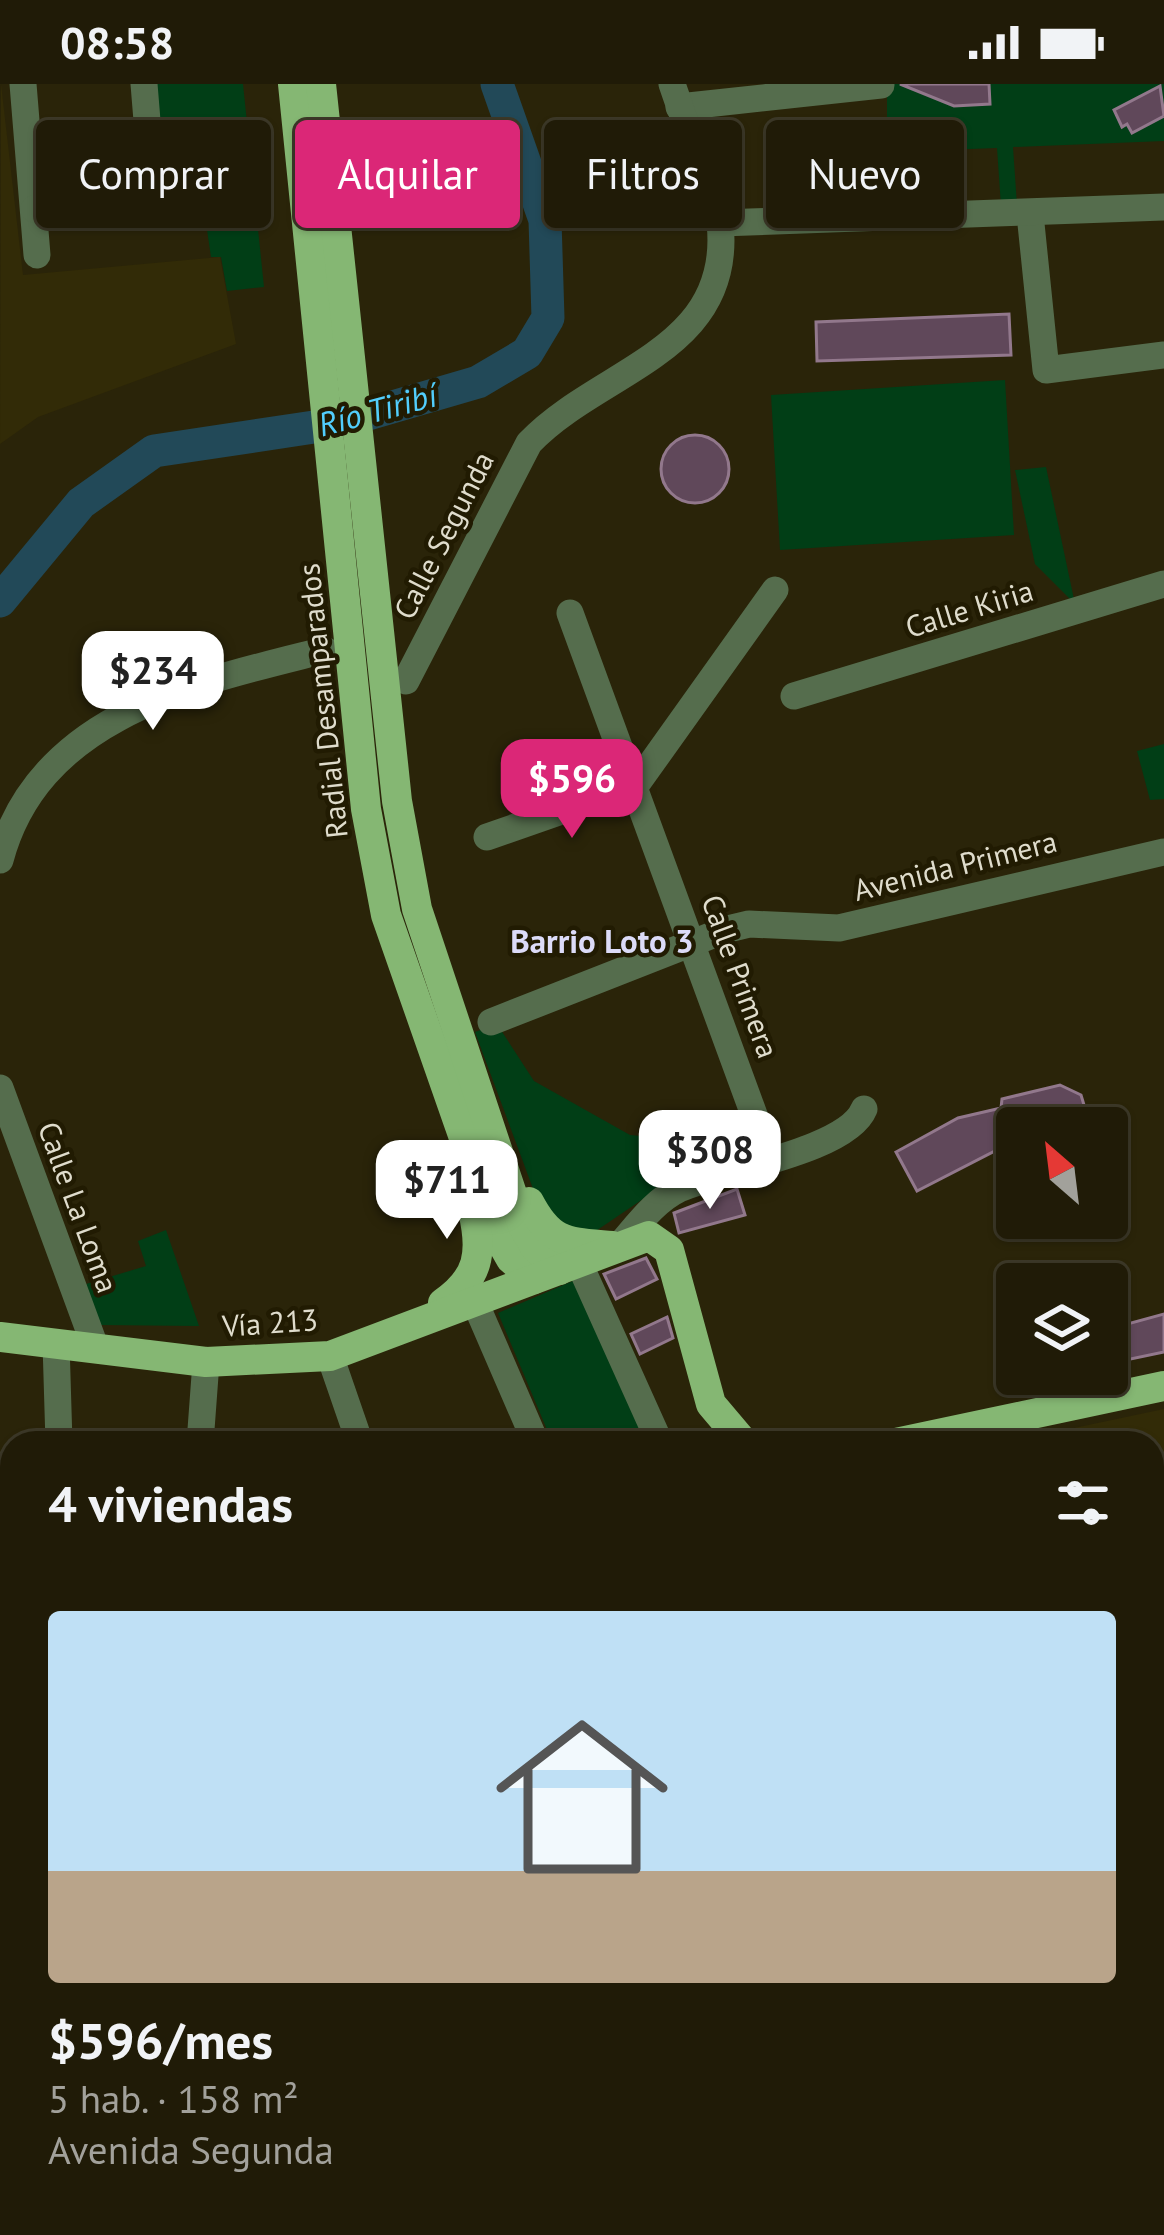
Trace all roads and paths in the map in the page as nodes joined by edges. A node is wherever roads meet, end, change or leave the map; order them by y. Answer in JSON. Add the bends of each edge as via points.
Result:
{"nodes":[{"id":1,"x":22,"y":84,"type":"edge"},
{"id":2,"x":144,"y":84,"type":"edge"},
{"id":3,"x":292,"y":84,"type":"edge"},
{"id":4,"x":321,"y":84,"type":"edge"},
{"id":5,"x":881,"y":86,"type":"edge"},
{"id":6,"x":675,"y":95,"type":"edge"},
{"id":7,"x":147,"y":120,"type":"edge"},
{"id":8,"x":1164,"y":207,"type":"edge"},
{"id":9,"x":34,"y":208,"type":"joint"},
{"id":10,"x":1030,"y":214,"type":"junction"},
{"id":11,"x":742,"y":222,"type":"edge"},
{"id":12,"x":720,"y":228,"type":"edge"},
{"id":13,"x":37,"y":255,"type":"dead end"},
{"id":14,"x":330,"y":290,"type":"junction"},
{"id":15,"x":1164,"y":355,"type":"edge"},
{"id":16,"x":1164,"y":584,"type":"edge"},
{"id":17,"x":775,"y":590,"type":"dead end"},
{"id":18,"x":570,"y":613,"type":"dead end"},
{"id":19,"x":325,"y":650,"type":"dead end"},
{"id":20,"x":406,"y":681,"type":"dead end"},
{"id":21,"x":794,"y":696,"type":"dead end"},
{"id":22,"x":636,"y":785,"type":"junction"},
{"id":23,"x":488,"y":837,"type":"dead end"},
{"id":24,"x":1164,"y":852,"type":"edge"},
{"id":25,"x":0,"y":860,"type":"edge"},
{"id":26,"x":694,"y":942,"type":"junction"},
{"id":27,"x":491,"y":1022,"type":"dead end"},
{"id":28,"x":0,"y":1088,"type":"edge"},
{"id":29,"x":865,"y":1108,"type":"dead end"},
{"id":30,"x":480,"y":1149,"type":"junction"},
{"id":31,"x":771,"y":1161,"type":"junction"},
{"id":32,"x":674,"y":1192,"type":"junction"},
{"id":33,"x":480,"y":1240,"type":"junction"},
{"id":34,"x":618,"y":1247,"type":"junction"},
{"id":35,"x":669,"y":1250,"type":"junction"},
{"id":36,"x":557,"y":1271,"type":"junction"},
{"id":37,"x":474,"y":1300,"type":"junction"},
{"id":38,"x":405,"y":1328,"type":"junction"},
{"id":39,"x":0,"y":1337,"type":"edge"},
{"id":40,"x":56,"y":1343,"type":"junction"},
{"id":41,"x":96,"y":1349,"type":"junction"},
{"id":42,"x":330,"y":1356,"type":"junction"},
{"id":43,"x":206,"y":1362,"type":"junction"},
{"id":44,"x":1164,"y":1386,"type":"edge"},
{"id":45,"x":59,"y":1431,"type":"edge"},
{"id":46,"x":201,"y":1431,"type":"edge"},
{"id":47,"x":356,"y":1431,"type":"edge"},
{"id":48,"x":531,"y":1431,"type":"edge"},
{"id":49,"x":653,"y":1431,"type":"edge"},
{"id":50,"x":734,"y":1431,"type":"edge"},
{"id":51,"x":952,"y":1431,"type":"edge"}],
"edges":[{"from":1,"to":9,"type":"street"},
{"from":2,"to":7,"type":"street"},
{"from":3,"to":14,"type":"main road","name":"Radial Desamparados"},
{"from":4,"to":14,"type":"main road","name":"Radial Desamparados"},
{"from":5,"to":6,"type":"street"},
{"from":8,"to":10,"type":"street"},
{"from":9,"to":13,"type":"street"},
{"from":10,"to":11,"type":"street"},
{"from":10,"to":15,"type":"street","via":[[1046,370]]},
{"from":12,"to":20,"type":"street","name":"Calle Segunda","via":[[720,265],[698,315],[674,341],[529,443]]},
{"from":14,"to":30,"type":"main road","name":"Radial Desamparados","via":[[356,542],[366,809],[386,915]]},
{"from":16,"to":21,"type":"street","name":"Calle Kiria"},
{"from":17,"to":22,"type":"street"},
{"from":18,"to":22,"type":"street","name":"Calle Primera"},
{"from":19,"to":25,"type":"street","via":[[184,686],[104,724],[46,776]]},
{"from":22,"to":23,"type":"street"},
{"from":22,"to":26,"type":"street","name":"Calle Primera"},
{"from":24,"to":26,"type":"street","name":"Avenida Primera","via":[[839,928],[749,924]]},
{"from":26,"to":27,"type":"street","name":"Avenida Primera"},
{"from":26,"to":31,"type":"street","name":"Calle Primera"},
{"from":28,"to":41,"type":"street","name":"Calle La Loma"},
{"from":29,"to":31,"type":"street","via":[[852,1126]]},
{"from":30,"to":33,"type":"main road"},
{"from":30,"to":34,"type":"main road","via":[[543,1228],[560,1239]]},
{"from":30,"to":36,"type":"main road","name":"Radial Desamparados","via":[[511,1259]]},
{"from":31,"to":32,"type":"street"},
{"from":32,"to":34,"type":"street"},
{"from":32,"to":35,"type":"street","via":[[664,1214]]},
{"from":33,"to":37,"type":"main road","via":[[483,1281]]},
{"from":33,"to":38,"type":"main road","via":[[466,1287]]},
{"from":34,"to":35,"type":"main road","name":"Vía 213","via":[[649,1236]]},
{"from":34,"to":36,"type":"main road","name":"Vía 213"},
{"from":35,"to":50,"type":"main road","via":[[712,1404]]},
{"from":36,"to":37,"type":"main road","name":"Vía 213"},
{"from":36,"to":49,"type":"street"},
{"from":37,"to":38,"type":"main road","name":"Vía 213"},
{"from":37,"to":48,"type":"street"},
{"from":38,"to":42,"type":"main road","name":"Vía 213"},
{"from":39,"to":40,"type":"main road","name":"Vía 213"},
{"from":40,"to":41,"type":"main road","name":"Vía 213"},
{"from":40,"to":45,"type":"street"},
{"from":41,"to":43,"type":"main road","name":"Vía 213"},
{"from":42,"to":43,"type":"main road","name":"Vía 213"},
{"from":42,"to":47,"type":"street"},
{"from":43,"to":46,"type":"street"},
{"from":44,"to":51,"type":"main road"}]}
